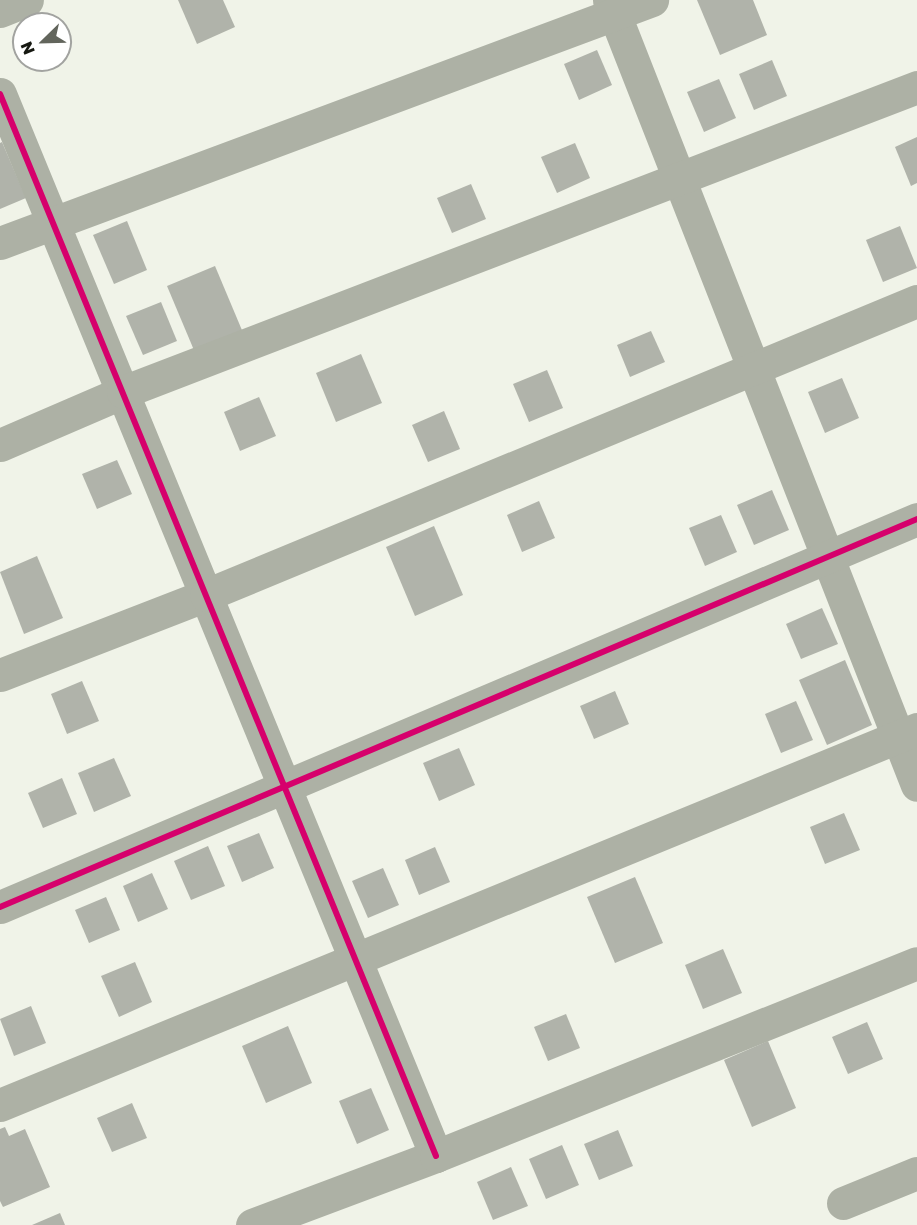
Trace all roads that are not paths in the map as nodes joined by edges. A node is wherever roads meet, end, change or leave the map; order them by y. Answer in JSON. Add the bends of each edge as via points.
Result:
{"nodes":[{"id":1,"x":27,"y":0,"type":"edge"},
{"id":2,"x":652,"y":0,"type":"edge"},
{"id":3,"x":611,"y":7,"type":"edge"},
{"id":4,"x":0,"y":11,"type":"edge"},
{"id":5,"x":917,"y":87,"type":"edge"},
{"id":6,"x":0,"y":94,"type":"edge"},
{"id":7,"x":679,"y":180,"type":"junction"},
{"id":8,"x":53,"y":223,"type":"junction"},
{"id":9,"x":0,"y":243,"type":"edge"},
{"id":10,"x":917,"y":301,"type":"edge"},
{"id":11,"x":753,"y":368,"type":"junction"},
{"id":12,"x":123,"y":392,"type":"junction"},
{"id":13,"x":0,"y":445,"type":"edge"},
{"id":14,"x":917,"y":519,"type":"edge"},
{"id":15,"x":826,"y":556,"type":"junction"},
{"id":16,"x":206,"y":595,"type":"junction"},
{"id":17,"x":0,"y":675,"type":"edge"},
{"id":18,"x":908,"y":733,"type":"edge"},
{"id":19,"x":917,"y":785,"type":"edge"},
{"id":20,"x":285,"y":786,"type":"junction"},
{"id":21,"x":0,"y":907,"type":"edge"},
{"id":22,"x":356,"y":961,"type":"junction"},
{"id":23,"x":917,"y":963,"type":"edge"},
{"id":24,"x":0,"y":1105,"type":"edge"},
{"id":25,"x":436,"y":1156,"type":"junction"},
{"id":26,"x":917,"y":1173,"type":"edge"},
{"id":27,"x":843,"y":1203,"type":"dead end"},
{"id":28,"x":252,"y":1225,"type":"edge"}],
"edges":[{"from":1,"to":4,"type":"street"},
{"from":2,"to":3,"type":"street"},
{"from":3,"to":7,"type":"street"},
{"from":3,"to":8,"type":"street"},
{"from":5,"to":7,"type":"street"},
{"from":6,"to":8,"type":"street"},
{"from":7,"to":11,"type":"street"},
{"from":7,"to":12,"type":"street"},
{"from":8,"to":9,"type":"street"},
{"from":8,"to":12,"type":"street"},
{"from":10,"to":11,"type":"street"},
{"from":11,"to":15,"type":"street"},
{"from":11,"to":16,"type":"street"},
{"from":12,"to":13,"type":"street"},
{"from":12,"to":16,"type":"street"},
{"from":14,"to":15,"type":"street"},
{"from":15,"to":18,"type":"street"},
{"from":15,"to":20,"type":"street"},
{"from":16,"to":17,"type":"street"},
{"from":16,"to":20,"type":"street"},
{"from":18,"to":19,"type":"street"},
{"from":18,"to":22,"type":"street"},
{"from":20,"to":21,"type":"street"},
{"from":20,"to":22,"type":"street"},
{"from":22,"to":24,"type":"street"},
{"from":22,"to":25,"type":"street"},
{"from":23,"to":25,"type":"street"},
{"from":25,"to":28,"type":"street"},
{"from":26,"to":27,"type":"street"}]}
